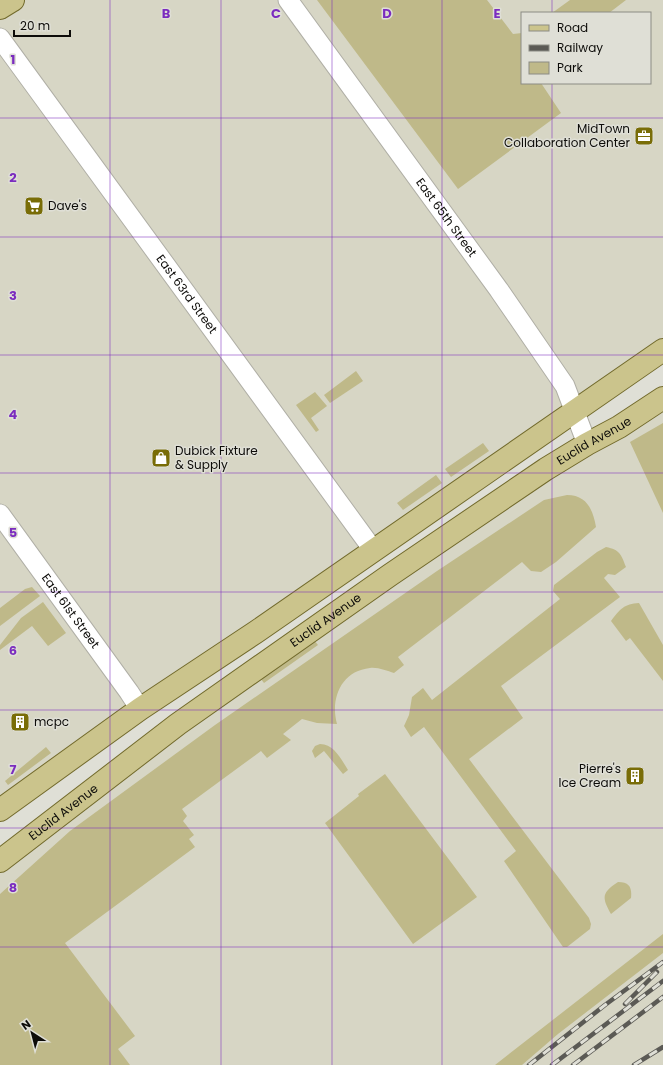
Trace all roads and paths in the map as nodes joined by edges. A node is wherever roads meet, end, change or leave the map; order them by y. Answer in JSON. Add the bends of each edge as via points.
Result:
{"nodes":[{"id":1,"x":13,"y":0,"type":"edge"},
{"id":2,"x":288,"y":0,"type":"edge"},
{"id":3,"x":0,"y":8,"type":"edge"},
{"id":4,"x":0,"y":38,"type":"edge"},
{"id":5,"x":663,"y":350,"type":"edge"},
{"id":6,"x":663,"y":398,"type":"edge"},
{"id":7,"x":575,"y":412,"type":"junction"},
{"id":8,"x":587,"y":444,"type":"junction"},
{"id":9,"x":0,"y":514,"type":"edge"},
{"id":10,"x":374,"y":551,"type":"junction"},
{"id":11,"x":140,"y":709,"type":"junction"},
{"id":12,"x":0,"y":810,"type":"edge"},
{"id":13,"x":0,"y":861,"type":"edge"}],
"edges":[{"from":1,"to":3,"type":"main road"},
{"from":2,"to":7,"type":"street","name":"East 65th Street","via":[[503,296],[565,386]]},
{"from":4,"to":10,"type":"street","name":"East 63rd Street"},
{"from":5,"to":7,"type":"main road"},
{"from":6,"to":8,"type":"main road","name":"Euclid Avenue","via":[[619,427]]},
{"from":7,"to":8,"type":"street","name":"East 65th Street"},
{"from":7,"to":10,"type":"main road"},
{"from":8,"to":13,"type":"main road","name":"Euclid Avenue","via":[[534,477],[178,724]]},
{"from":9,"to":11,"type":"street","name":"East 61st Street"},
{"from":10,"to":11,"type":"main road"},
{"from":11,"to":12,"type":"main road"}]}
